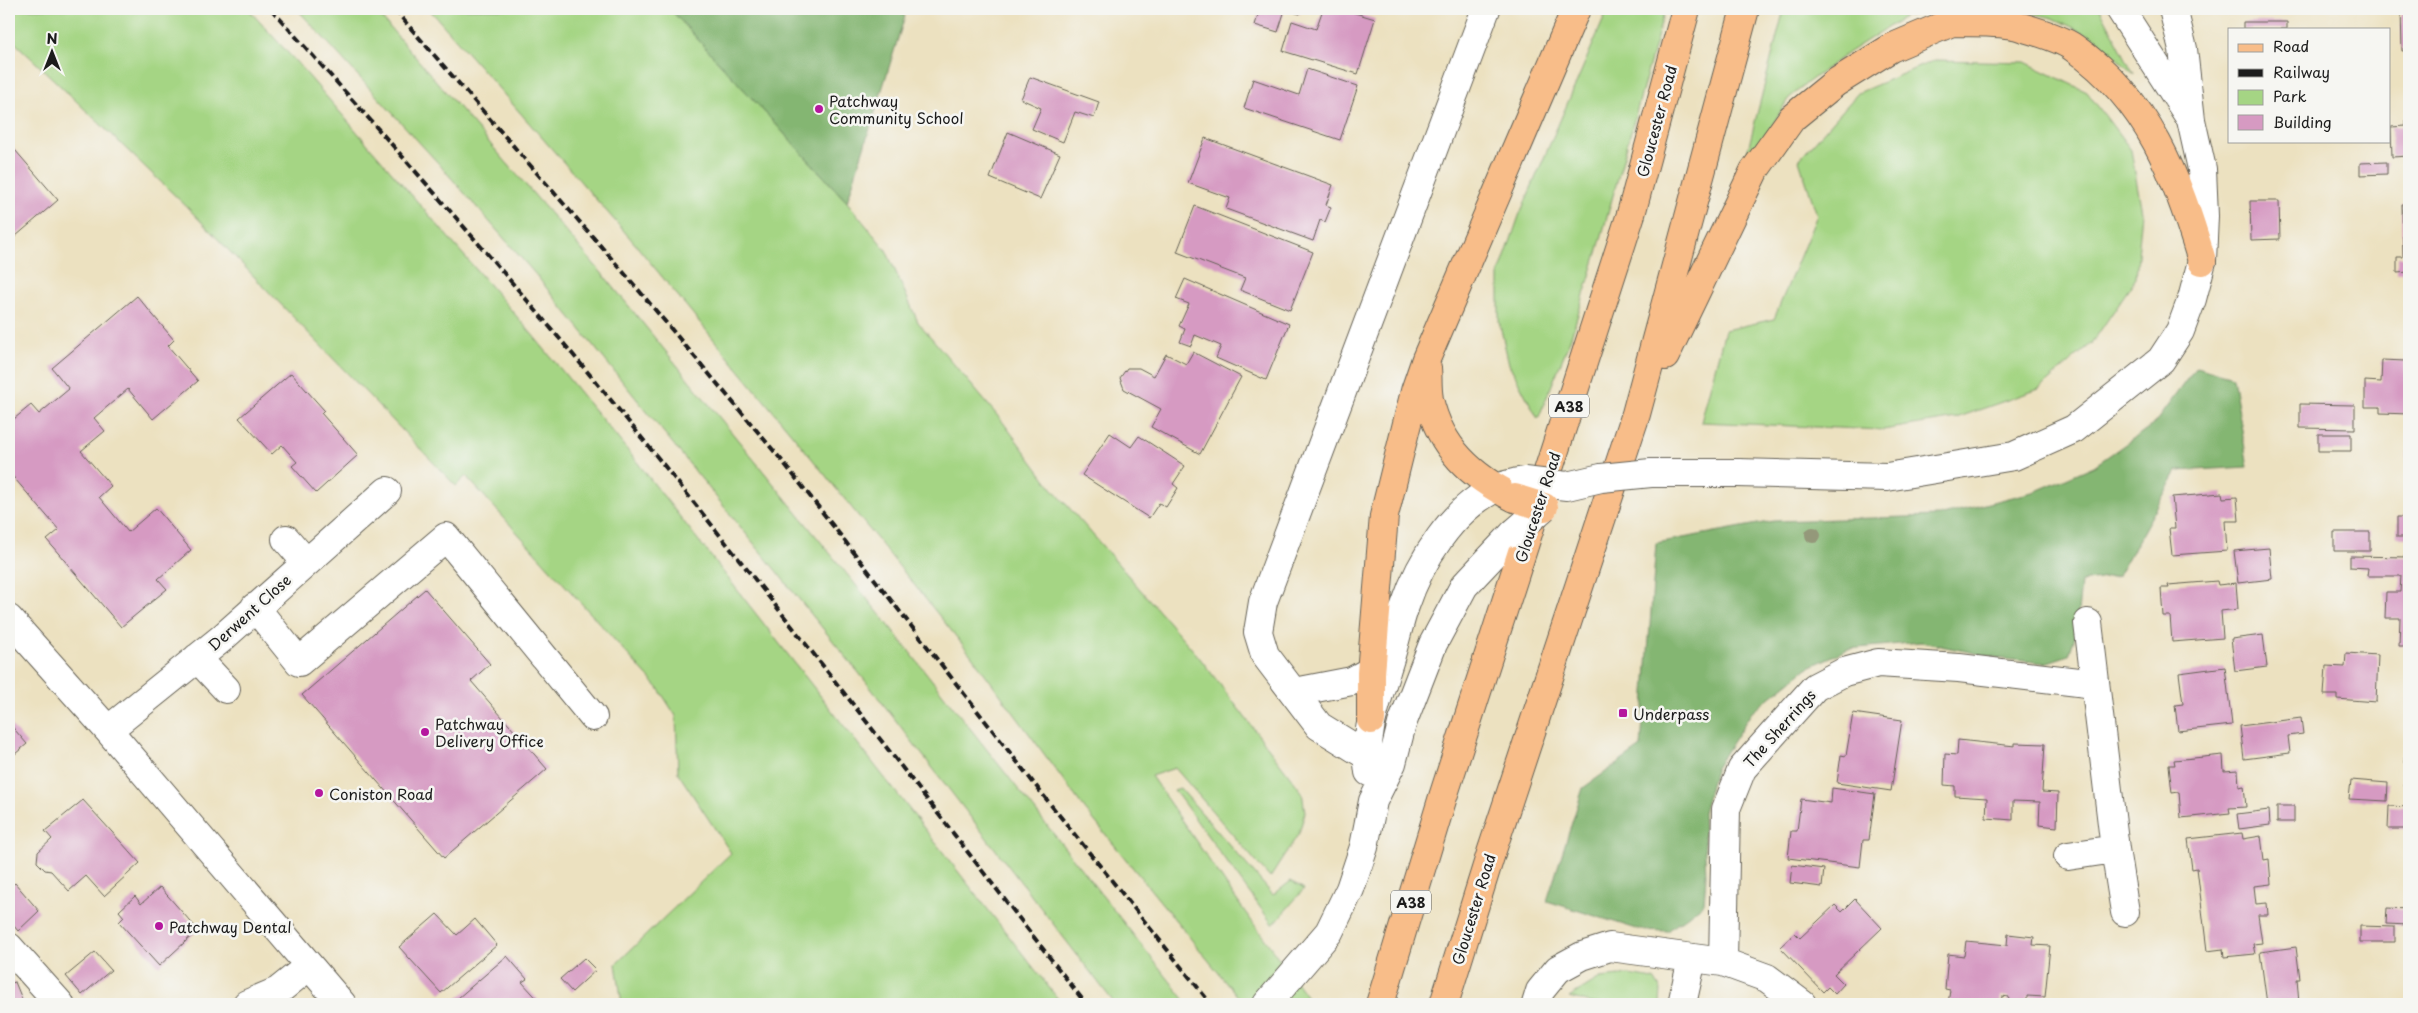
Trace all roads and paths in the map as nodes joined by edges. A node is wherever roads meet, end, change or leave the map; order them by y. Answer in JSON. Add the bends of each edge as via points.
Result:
{"nodes":[{"id":1,"x":1486,"y":9,"type":"edge"},
{"id":2,"x":1576,"y":9,"type":"edge"},
{"id":3,"x":1686,"y":9,"type":"edge"},
{"id":4,"x":1745,"y":9,"type":"edge"},
{"id":5,"x":1976,"y":9,"type":"edge"},
{"id":6,"x":2120,"y":9,"type":"edge"},
{"id":7,"x":2173,"y":9,"type":"edge"},
{"id":8,"x":1952,"y":22,"type":"junction"},
{"id":9,"x":2191,"y":120,"type":"junction"},
{"id":10,"x":2202,"y":261,"type":"junction"},
{"id":11,"x":1426,"y":359,"type":"junction"},
{"id":12,"x":1636,"y":414,"type":"junction"},
{"id":13,"x":1567,"y":486,"type":"junction"},
{"id":14,"x":1512,"y":489,"type":"junction"},
{"id":15,"x":386,"y":491,"type":"dead end"},
{"id":16,"x":1544,"y":507,"type":"junction"},
{"id":17,"x":286,"y":540,"type":"dead end"},
{"id":18,"x":306,"y":562,"type":"junction"},
{"id":19,"x":254,"y":606,"type":"junction"},
{"id":20,"x":9,"y":619,"type":"edge"},
{"id":21,"x":2088,"y":623,"type":"dead end"},
{"id":22,"x":197,"y":658,"type":"junction"},
{"id":23,"x":1380,"y":667,"type":"junction"},
{"id":24,"x":2095,"y":684,"type":"junction"},
{"id":25,"x":226,"y":689,"type":"dead end"},
{"id":26,"x":1295,"y":692,"type":"junction"},
{"id":27,"x":593,"y":717,"type":"dead end"},
{"id":28,"x":1371,"y":720,"type":"joint"},
{"id":29,"x":108,"y":730,"type":"junction"},
{"id":30,"x":1366,"y":755,"type":"junction"},
{"id":31,"x":1373,"y":801,"type":"junction"},
{"id":32,"x":2114,"y":849,"type":"junction"},
{"id":33,"x":2068,"y":856,"type":"dead end"},
{"id":34,"x":2124,"y":912,"type":"dead end"},
{"id":35,"x":9,"y":947,"type":"edge"},
{"id":36,"x":1692,"y":958,"type":"junction"},
{"id":37,"x":1723,"y":962,"type":"junction"},
{"id":38,"x":309,"y":966,"type":"junction"},
{"id":39,"x":60,"y":1004,"type":"edge"},
{"id":40,"x":247,"y":1004,"type":"edge"},
{"id":41,"x":342,"y":1004,"type":"edge"},
{"id":42,"x":1267,"y":1004,"type":"edge"},
{"id":43,"x":1380,"y":1004,"type":"edge"},
{"id":44,"x":1444,"y":1004,"type":"edge"},
{"id":45,"x":1536,"y":1004,"type":"edge"},
{"id":46,"x":1682,"y":1004,"type":"edge"},
{"id":47,"x":1802,"y":1004,"type":"edge"}],
"edges":[{"from":1,"to":26,"type":"street","via":[[1263,602],[1258,632],[1265,655],[1284,683]]},
{"from":2,"to":11,"type":"main road"},
{"from":3,"to":43,"type":"main road","name":"Gloucester Road","number":"A38","via":[[1631,214],[1442,800]]},
{"from":4,"to":12,"type":"main road","name":"Gloucester Road"},
{"from":5,"to":8,"type":"main road"},
{"from":6,"to":9,"type":"street"},
{"from":7,"to":9,"type":"street","via":[[2183,49]]},
{"from":8,"to":10,"type":"main road","via":[[2019,26],[2072,46],[2118,85],[2148,124],[2185,203]]},
{"from":8,"to":12,"type":"main road","via":[[1891,48],[1835,83],[1792,118],[1754,171]]},
{"from":9,"to":10,"type":"street","via":[[2202,169]]},
{"from":10,"to":13,"type":"street","bridge":true,"via":[[2180,331],[2161,360],[2074,429],[2014,456],[1887,477],[1651,473],[1601,478]]},
{"from":11,"to":14,"type":"main road","via":[[1429,398],[1444,437],[1464,465]]},
{"from":11,"to":23,"type":"main road","via":[[1384,516]]},
{"from":12,"to":44,"type":"main road","name":"Gloucester Road"},
{"from":13,"to":14,"type":"street","bridge":true},
{"from":13,"to":16,"type":"street"},
{"from":14,"to":16,"type":"main road","bridge":true},
{"from":14,"to":23,"type":"street","via":[[1466,510],[1440,537],[1421,567]]},
{"from":15,"to":18,"type":"street","name":"Derwent Close"},
{"from":16,"to":31,"type":"street","bridge":true,"via":[[1514,533],[1464,586],[1433,644],[1402,724],[1392,763]]},
{"from":17,"to":18,"type":"street"},
{"from":18,"to":19,"type":"street","name":"Derwent Close"},
{"from":19,"to":22,"type":"street","name":"Derwent Close"},
{"from":19,"to":27,"type":"street","via":[[299,662],[446,537]]},
{"from":20,"to":29,"type":"street"},
{"from":21,"to":24,"type":"street"},
{"from":22,"to":25,"type":"street"},
{"from":22,"to":29,"type":"street","name":"Derwent Close"},
{"from":23,"to":26,"type":"street","via":[[1352,681]]},
{"from":23,"to":28,"type":"main road"},
{"from":24,"to":32,"type":"street"},
{"from":24,"to":37,"type":"street","name":"The Sherrings","via":[[1959,668],[1878,663],[1844,672],[1815,687],[1742,769],[1726,809]]},
{"from":26,"to":30,"type":"street","via":[[1319,726]]},
{"from":28,"to":30,"type":"street"},
{"from":29,"to":38,"type":"street"},
{"from":30,"to":31,"type":"street"},
{"from":31,"to":42,"type":"street","via":[[1364,848],[1350,889],[1329,932]]},
{"from":32,"to":33,"type":"street"},
{"from":32,"to":34,"type":"street"},
{"from":35,"to":39,"type":"street"},
{"from":36,"to":37,"type":"street"},
{"from":36,"to":45,"type":"street","via":[[1610,947],[1582,956],[1558,969],[1540,991]]},
{"from":36,"to":46,"type":"street"},
{"from":37,"to":47,"type":"street","via":[[1767,978]]},
{"from":38,"to":40,"type":"street","via":[[278,991]]},
{"from":38,"to":41,"type":"street"}]}
